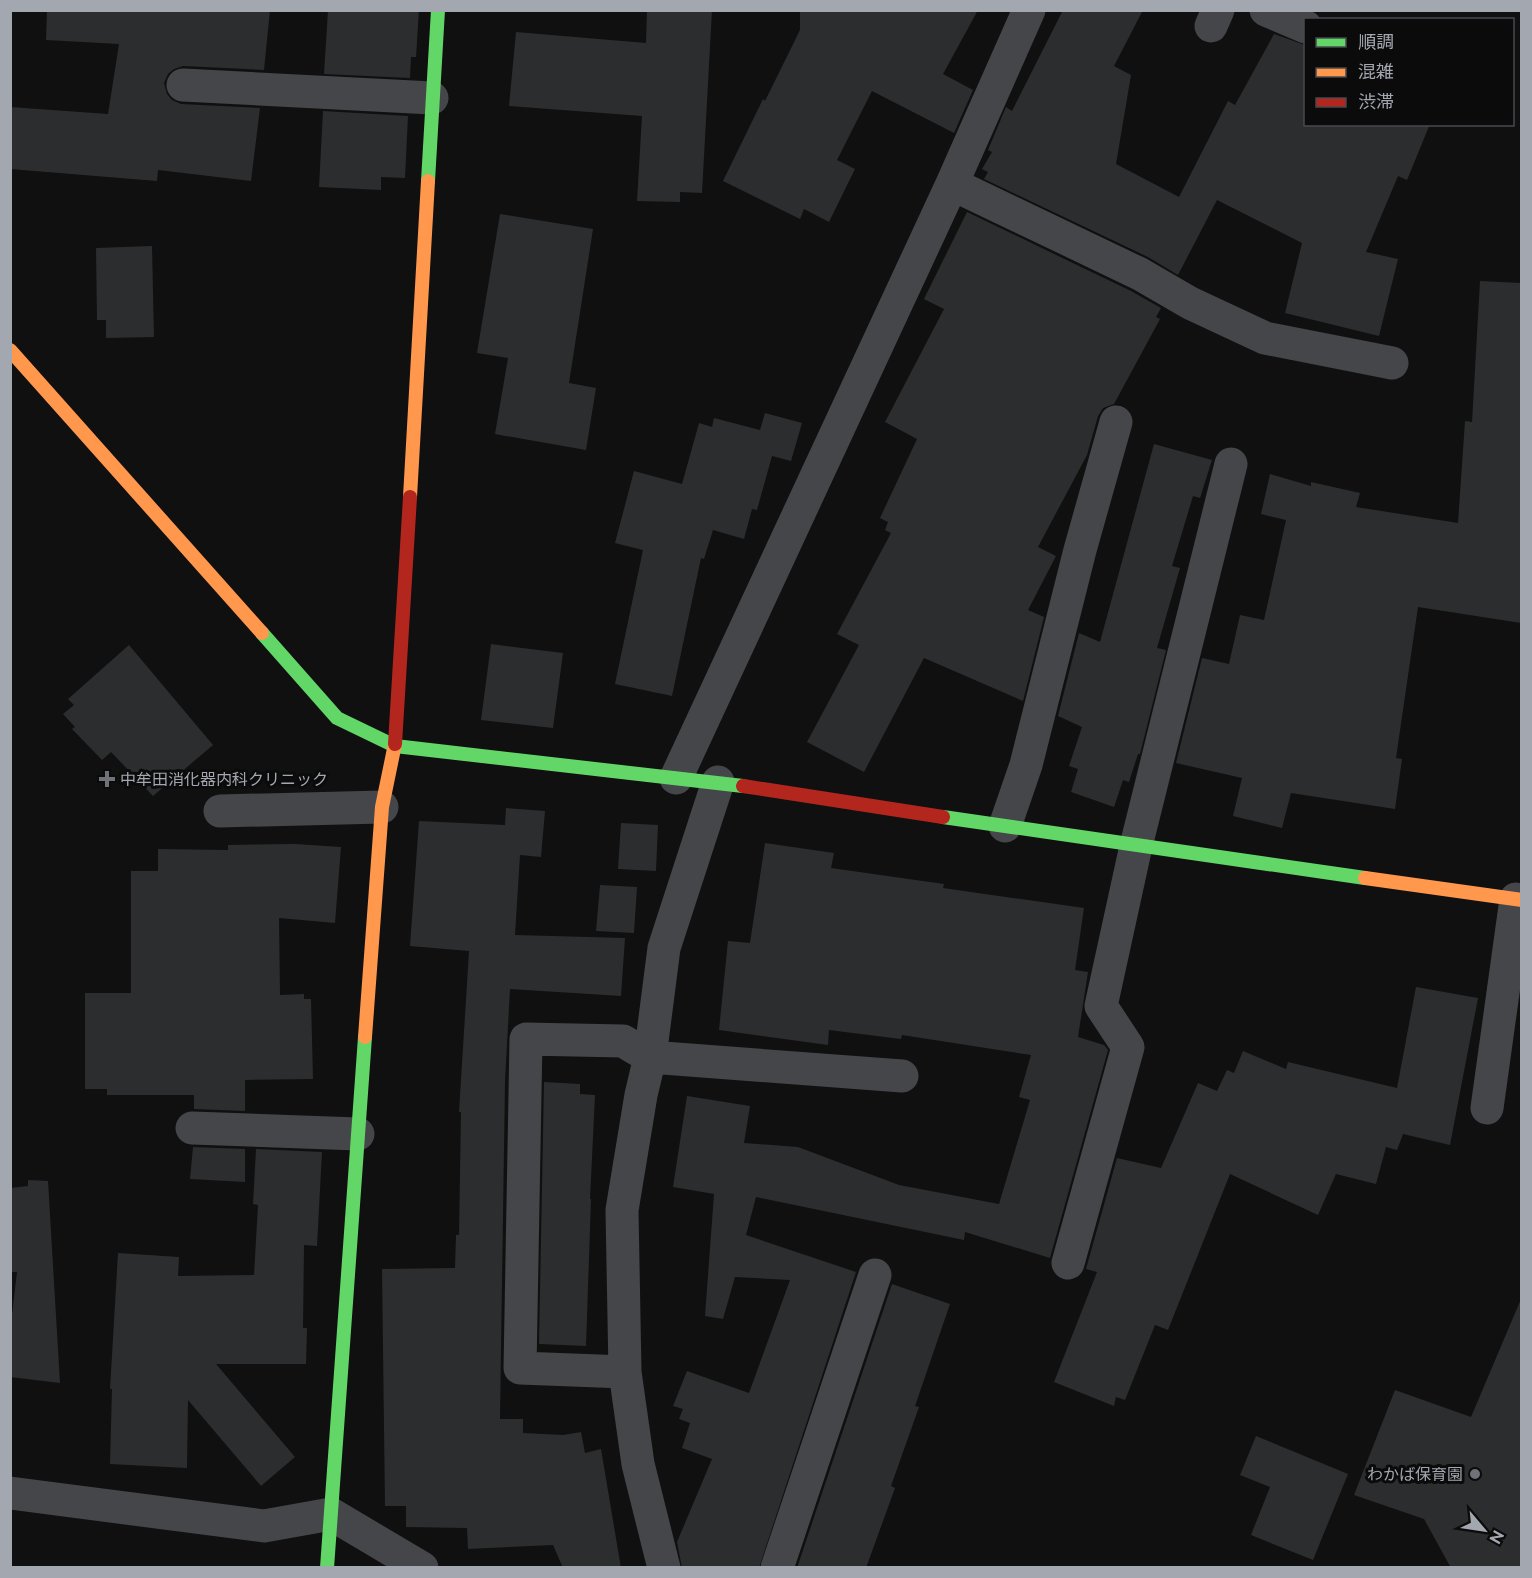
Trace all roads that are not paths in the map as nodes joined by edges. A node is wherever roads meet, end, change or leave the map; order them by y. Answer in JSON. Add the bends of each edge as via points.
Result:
{"nodes":[{"id":1,"x":438,"y":10,"type":"edge"},
{"id":2,"x":1029,"y":10,"type":"edge"},
{"id":3,"x":1266,"y":10,"type":"edge"},
{"id":4,"x":1304,"y":27,"type":"edge"},
{"id":5,"x":183,"y":85,"type":"dead end"},
{"id":6,"x":432,"y":98,"type":"junction"},
{"id":7,"x":952,"y":184,"type":"junction"},
{"id":8,"x":10,"y":350,"type":"edge"},
{"id":9,"x":1392,"y":363,"type":"dead end"},
{"id":10,"x":1116,"y":422,"type":"dead end"},
{"id":11,"x":1231,"y":464,"type":"dead end"},
{"id":12,"x":395,"y":746,"type":"junction"},
{"id":13,"x":676,"y":778,"type":"junction"},
{"id":14,"x":718,"y":782,"type":"junction"},
{"id":15,"x":381,"y":807,"type":"junction"},
{"id":16,"x":220,"y":811,"type":"dead end"},
{"id":17,"x":1005,"y":826,"type":"junction"},
{"id":18,"x":1136,"y":846,"type":"junction"},
{"id":19,"x":1519,"y":900,"type":"edge"},
{"id":20,"x":650,"y":1057,"type":"junction"},
{"id":21,"x":902,"y":1076,"type":"dead end"},
{"id":22,"x":1487,"y":1108,"type":"dead end"},
{"id":23,"x":192,"y":1128,"type":"dead end"},
{"id":24,"x":358,"y":1134,"type":"junction"},
{"id":25,"x":1068,"y":1263,"type":"dead end"},
{"id":26,"x":875,"y":1275,"type":"dead end"},
{"id":27,"x":625,"y":1372,"type":"junction"},
{"id":28,"x":10,"y":1493,"type":"edge"},
{"id":29,"x":331,"y":1514,"type":"junction"},
{"id":30,"x":327,"y":1568,"type":"edge"},
{"id":31,"x":422,"y":1568,"type":"edge"},
{"id":32,"x":664,"y":1568,"type":"edge"},
{"id":33,"x":777,"y":1568,"type":"edge"}],
"edges":[{"from":1,"to":6,"type":"street"},
{"from":2,"to":7,"type":"street"},
{"from":3,"to":4,"type":"street"},
{"from":5,"to":6,"type":"street"},
{"from":6,"to":12,"type":"street"},
{"from":7,"to":9,"type":"street","via":[[1265,338]]},
{"from":7,"to":13,"type":"street"},
{"from":8,"to":12,"type":"street","via":[[337,718]]},
{"from":10,"to":17,"type":"street","via":[[1026,765]]},
{"from":11,"to":18,"type":"street"},
{"from":12,"to":13,"type":"street"},
{"from":12,"to":15,"type":"street"},
{"from":13,"to":14,"type":"street"},
{"from":14,"to":17,"type":"street"},
{"from":14,"to":20,"type":"street","via":[[664,948]]},
{"from":15,"to":16,"type":"street"},
{"from":15,"to":24,"type":"street"},
{"from":17,"to":18,"type":"street"},
{"from":18,"to":19,"type":"street"},
{"from":18,"to":25,"type":"street","via":[[1101,1006],[1128,1047]]},
{"from":19,"to":22,"type":"street"},
{"from":20,"to":21,"type":"street"},
{"from":20,"to":27,"type":"street","via":[[622,1210]]},
{"from":20,"to":27,"type":"street","via":[[623,1041],[526,1039],[520,1368]]},
{"from":23,"to":24,"type":"street"},
{"from":24,"to":29,"type":"street"},
{"from":26,"to":33,"type":"street"},
{"from":27,"to":32,"type":"street","via":[[638,1464]]},
{"from":28,"to":29,"type":"street","via":[[264,1526]]},
{"from":29,"to":30,"type":"street"},
{"from":29,"to":31,"type":"street"}]}
